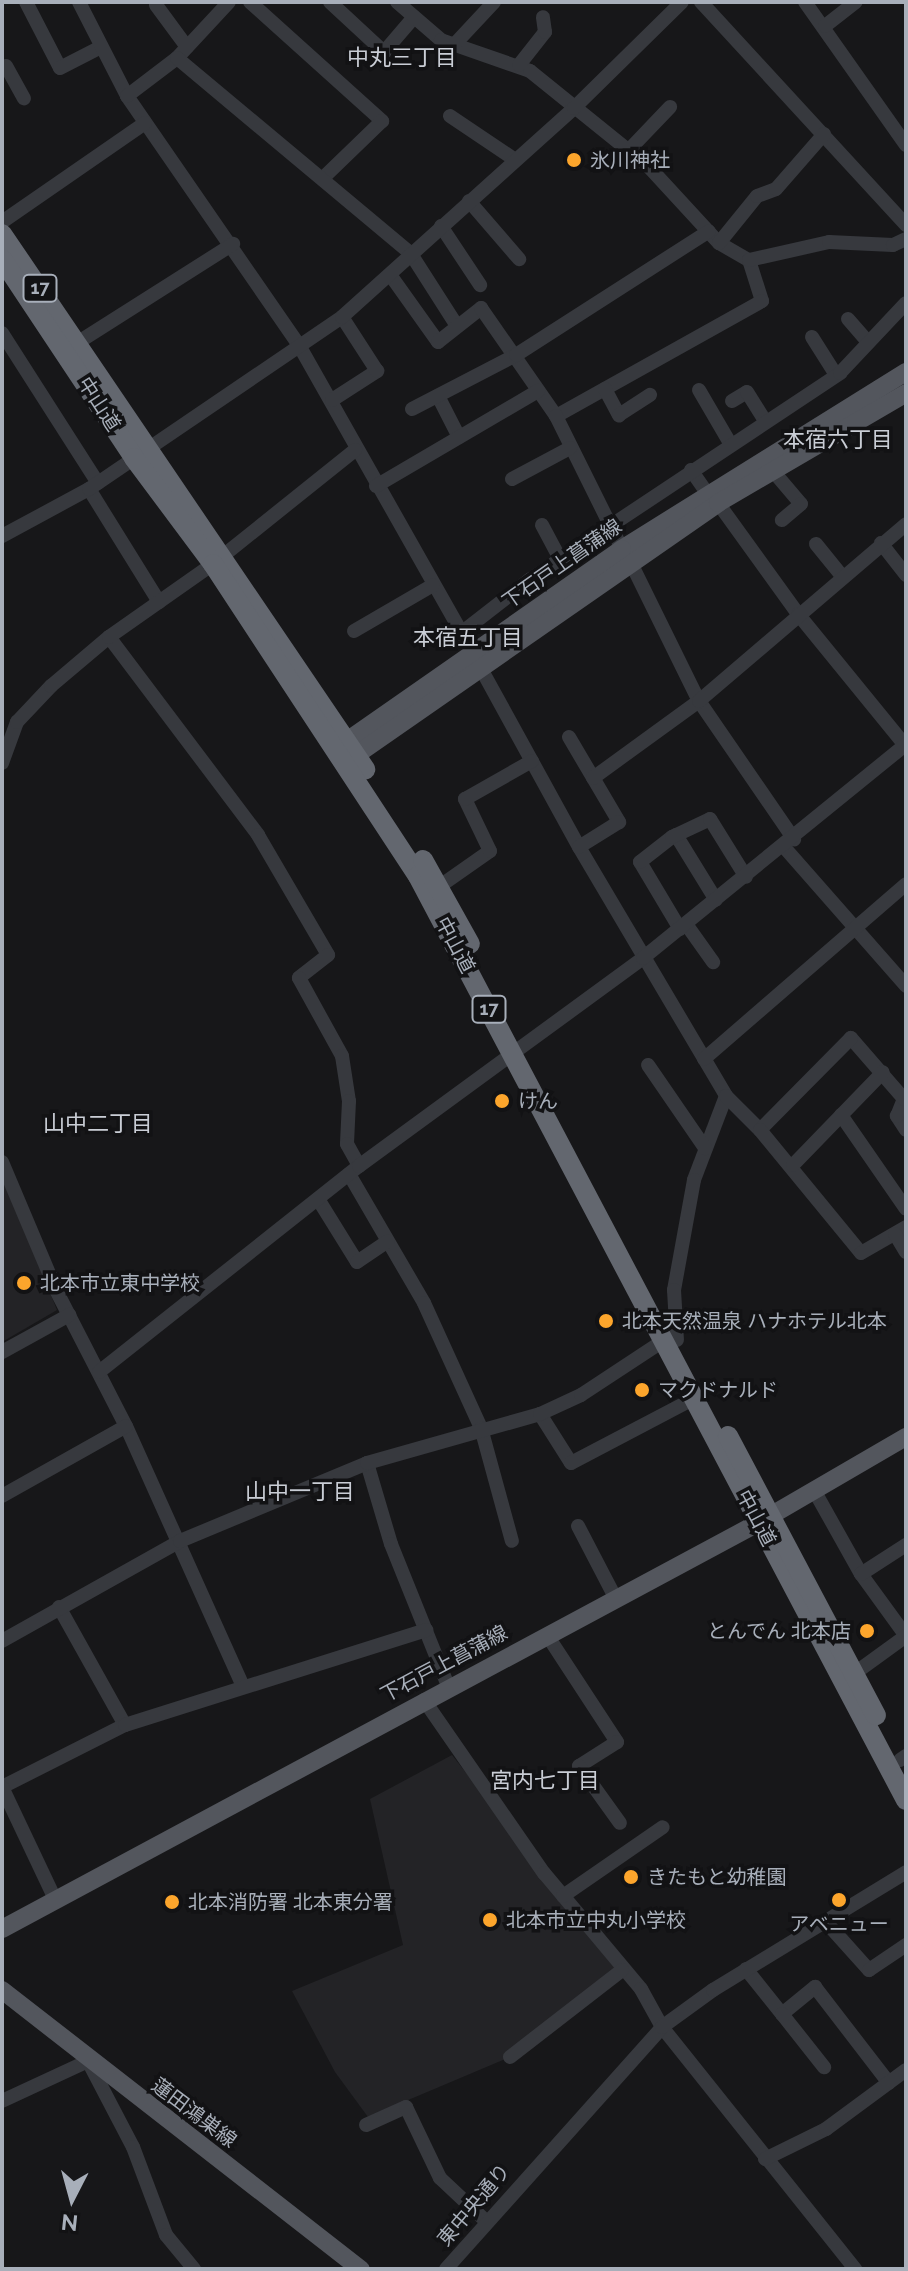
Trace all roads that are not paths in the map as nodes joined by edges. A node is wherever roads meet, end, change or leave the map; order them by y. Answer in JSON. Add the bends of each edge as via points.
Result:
{"nodes":[{"id":1,"x":26,"y":2,"type":"edge"},
{"id":2,"x":79,"y":2,"type":"edge"},
{"id":3,"x":229,"y":2,"type":"edge"},
{"id":4,"x":250,"y":2,"type":"edge"},
{"id":5,"x":330,"y":2,"type":"edge"},
{"id":6,"x":397,"y":2,"type":"edge"},
{"id":7,"x":494,"y":2,"type":"edge"},
{"id":8,"x":682,"y":2,"type":"edge"},
{"id":9,"x":701,"y":2,"type":"edge"},
{"id":10,"x":805,"y":2,"type":"edge"},
{"id":11,"x":856,"y":2,"type":"edge"},
{"id":12,"x":156,"y":5,"type":"dead end"},
{"id":13,"x":414,"y":17,"type":"junction"},
{"id":14,"x":543,"y":17,"type":"dead end"},
{"id":15,"x":825,"y":26,"type":"junction"},
{"id":16,"x":453,"y":46,"type":"junction"},
{"id":17,"x":101,"y":47,"type":"junction"},
{"id":18,"x":182,"y":53,"type":"junction"},
{"id":19,"x":3,"y":65,"type":"edge"},
{"id":20,"x":519,"y":65,"type":"junction"},
{"id":21,"x":127,"y":96,"type":"junction"},
{"id":22,"x":24,"y":98,"type":"dead end"},
{"id":23,"x":670,"y":107,"type":"dead end"},
{"id":24,"x":574,"y":108,"type":"junction"},
{"id":25,"x":450,"y":116,"type":"dead end"},
{"id":26,"x":900,"y":122,"type":"edge"},
{"id":27,"x":145,"y":123,"type":"junction"},
{"id":28,"x":824,"y":134,"type":"junction"},
{"id":29,"x":906,"y":145,"type":"edge"},
{"id":30,"x":628,"y":151,"type":"junction"},
{"id":31,"x":514,"y":159,"type":"junction"},
{"id":32,"x":323,"y":178,"type":"junction"},
{"id":33,"x":469,"y":201,"type":"junction"},
{"id":34,"x":2,"y":222,"type":"edge"},
{"id":35,"x":906,"y":225,"type":"edge"},
{"id":36,"x":441,"y":226,"type":"junction"},
{"id":37,"x":709,"y":231,"type":"junction"},
{"id":38,"x":2,"y":234,"type":"edge"},
{"id":39,"x":906,"y":239,"type":"edge"},
{"id":40,"x":719,"y":243,"type":"junction"},
{"id":41,"x":233,"y":244,"type":"junction"},
{"id":42,"x":411,"y":254,"type":"junction"},
{"id":43,"x":2,"y":259,"type":"edge"},
{"id":44,"x":519,"y":259,"type":"dead end"},
{"id":45,"x":749,"y":260,"type":"junction"},
{"id":46,"x":391,"y":276,"type":"junction"},
{"id":47,"x":480,"y":285,"type":"dead end"},
{"id":48,"x":906,"y":303,"type":"edge"},
{"id":49,"x":342,"y":317,"type":"junction"},
{"id":50,"x":848,"y":319,"type":"dead end"},
{"id":51,"x":457,"y":326,"type":"junction"},
{"id":52,"x":2,"y":333,"type":"edge"},
{"id":53,"x":812,"y":337,"type":"dead end"},
{"id":54,"x":867,"y":341,"type":"junction"},
{"id":55,"x":77,"y":343,"type":"junction"},
{"id":56,"x":300,"y":347,"type":"junction"},
{"id":57,"x":516,"y":355,"type":"junction"},
{"id":58,"x":906,"y":372,"type":"edge"},
{"id":59,"x":836,"y":375,"type":"junction"},
{"id":60,"x":605,"y":389,"type":"junction"},
{"id":61,"x":699,"y":390,"type":"dead end"},
{"id":62,"x":538,"y":391,"type":"junction"},
{"id":63,"x":906,"y":393,"type":"edge"},
{"id":64,"x":650,"y":395,"type":"dead end"},
{"id":65,"x":438,"y":396,"type":"junction"},
{"id":66,"x":332,"y":400,"type":"junction"},
{"id":67,"x":732,"y":401,"type":"dead end"},
{"id":68,"x":412,"y":409,"type":"dead end"},
{"id":69,"x":556,"y":416,"type":"junction"},
{"id":70,"x":765,"y":421,"type":"junction"},
{"id":71,"x":459,"y":437,"type":"junction"},
{"id":72,"x":730,"y":443,"type":"junction"},
{"id":73,"x":570,"y":448,"type":"junction"},
{"id":74,"x":355,"y":450,"type":"junction"},
{"id":75,"x":140,"y":453,"type":"junction"},
{"id":76,"x":691,"y":470,"type":"junction"},
{"id":77,"x":773,"y":471,"type":"junction"},
{"id":78,"x":512,"y":479,"type":"dead end"},
{"id":79,"x":94,"y":486,"type":"junction"},
{"id":80,"x":376,"y":486,"type":"junction"},
{"id":81,"x":712,"y":498,"type":"junction"},
{"id":82,"x":782,"y":520,"type":"dead end"},
{"id":83,"x":906,"y":524,"type":"edge"},
{"id":84,"x":542,"y":525,"type":"dead end"},
{"id":85,"x":610,"y":526,"type":"junction"},
{"id":86,"x":2,"y":536,"type":"edge"},
{"id":87,"x":881,"y":543,"type":"junction"},
{"id":88,"x":816,"y":544,"type":"dead end"},
{"id":89,"x":626,"y":555,"type":"junction"},
{"id":90,"x":560,"y":559,"type":"junction"},
{"id":91,"x":219,"y":560,"type":"junction"},
{"id":92,"x":906,"y":575,"type":"edge"},
{"id":93,"x":842,"y":576,"type":"junction"},
{"id":94,"x":433,"y":585,"type":"junction"},
{"id":95,"x":159,"y":602,"type":"junction"},
{"id":96,"x":798,"y":614,"type":"junction"},
{"id":97,"x":354,"y":631,"type":"dead end"},
{"id":98,"x":461,"y":633,"type":"junction"},
{"id":99,"x":109,"y":637,"type":"junction"},
{"id":100,"x":476,"y":659,"type":"junction"},
{"id":101,"x":699,"y":701,"type":"junction"},
{"id":102,"x":569,"y":737,"type":"dead end"},
{"id":103,"x":905,"y":745,"type":"edge"},
{"id":104,"x":348,"y":750,"type":"junction"},
{"id":105,"x":532,"y":761,"type":"junction"},
{"id":106,"x":2,"y":763,"type":"edge"},
{"id":107,"x":593,"y":778,"type":"junction"},
{"id":108,"x":676,"y":835,"type":"junction"},
{"id":109,"x":789,"y":843,"type":"junction"},
{"id":110,"x":579,"y":847,"type":"junction"},
{"id":111,"x":746,"y":877,"type":"junction"},
{"id":112,"x":906,"y":884,"type":"edge"},
{"id":113,"x":440,"y":886,"type":"junction"},
{"id":114,"x":716,"y":900,"type":"junction"},
{"id":115,"x":683,"y":926,"type":"junction"},
{"id":116,"x":854,"y":930,"type":"junction"},
{"id":117,"x":643,"y":958,"type":"junction"},
{"id":118,"x":713,"y":962,"type":"dead end"},
{"id":119,"x":906,"y":986,"type":"edge"},
{"id":120,"x":518,"y":1051,"type":"junction"},
{"id":121,"x":704,"y":1059,"type":"junction"},
{"id":122,"x":648,"y":1065,"type":"dead end"},
{"id":123,"x":883,"y":1072,"type":"junction"},
{"id":124,"x":726,"y":1096,"type":"junction"},
{"id":125,"x":841,"y":1115,"type":"junction"},
{"id":126,"x":760,"y":1130,"type":"junction"},
{"id":127,"x":906,"y":1130,"type":"edge"},
{"id":128,"x":705,"y":1148,"type":"junction"},
{"id":129,"x":2,"y":1162,"type":"edge"},
{"id":130,"x":793,"y":1165,"type":"junction"},
{"id":131,"x":354,"y":1170,"type":"junction"},
{"id":132,"x":318,"y":1199,"type":"junction"},
{"id":133,"x":906,"y":1209,"type":"edge"},
{"id":134,"x":901,"y":1230,"type":"edge"},
{"id":135,"x":388,"y":1241,"type":"junction"},
{"id":136,"x":906,"y":1252,"type":"edge"},
{"id":137,"x":69,"y":1315,"type":"junction"},
{"id":138,"x":670,"y":1340,"type":"junction"},
{"id":139,"x":2,"y":1352,"type":"edge"},
{"id":140,"x":99,"y":1372,"type":"junction"},
{"id":141,"x":693,"y":1399,"type":"junction"},
{"id":142,"x":540,"y":1414,"type":"junction"},
{"id":143,"x":126,"y":1426,"type":"junction"},
{"id":144,"x":481,"y":1428,"type":"junction"},
{"id":145,"x":906,"y":1437,"type":"edge"},
{"id":146,"x":367,"y":1463,"type":"junction"},
{"id":147,"x":815,"y":1492,"type":"junction"},
{"id":148,"x":2,"y":1496,"type":"edge"},
{"id":149,"x":764,"y":1519,"type":"junction"},
{"id":150,"x":578,"y":1526,"type":"dead end"},
{"id":151,"x":180,"y":1541,"type":"junction"},
{"id":152,"x":512,"y":1541,"type":"dead end"},
{"id":153,"x":906,"y":1545,"type":"edge"},
{"id":154,"x":861,"y":1574,"type":"junction"},
{"id":155,"x":616,"y":1599,"type":"junction"},
{"id":156,"x":59,"y":1607,"type":"junction"},
{"id":157,"x":426,"y":1630,"type":"junction"},
{"id":158,"x":547,"y":1635,"type":"junction"},
{"id":159,"x":2,"y":1641,"type":"edge"},
{"id":160,"x":855,"y":1673,"type":"junction"},
{"id":161,"x":243,"y":1686,"type":"junction"},
{"id":162,"x":448,"y":1686,"type":"junction"},
{"id":163,"x":424,"y":1700,"type":"junction"},
{"id":164,"x":125,"y":1725,"type":"junction"},
{"id":165,"x":904,"y":1763,"type":"edge"},
{"id":166,"x":2,"y":1787,"type":"edge"},
{"id":167,"x":906,"y":1800,"type":"edge"},
{"id":168,"x":620,"y":1823,"type":"dead end"},
{"id":169,"x":663,"y":1827,"type":"dead end"},
{"id":170,"x":906,"y":1872,"type":"edge"},
{"id":171,"x":563,"y":1896,"type":"junction"},
{"id":172,"x":55,"y":1899,"type":"junction"},
{"id":173,"x":825,"y":1921,"type":"junction"},
{"id":174,"x":2,"y":1929,"type":"edge"},
{"id":175,"x":906,"y":1945,"type":"edge"},
{"id":176,"x":746,"y":1969,"type":"junction"},
{"id":177,"x":622,"y":1970,"type":"junction"},
{"id":178,"x":2,"y":1990,"type":"edge"},
{"id":179,"x":782,"y":2014,"type":"junction"},
{"id":180,"x":662,"y":2027,"type":"junction"},
{"id":181,"x":510,"y":2057,"type":"dead end"},
{"id":182,"x":88,"y":2061,"type":"junction"},
{"id":183,"x":824,"y":2067,"type":"dead end"},
{"id":184,"x":906,"y":2070,"type":"edge"},
{"id":185,"x":889,"y":2083,"type":"junction"},
{"id":186,"x":2,"y":2101,"type":"edge"},
{"id":187,"x":366,"y":2125,"type":"dead end"},
{"id":188,"x":765,"y":2159,"type":"junction"},
{"id":189,"x":486,"y":2221,"type":"junction"},
{"id":190,"x":194,"y":2269,"type":"edge"},
{"id":191,"x":361,"y":2269,"type":"edge"},
{"id":192,"x":446,"y":2269,"type":"edge"},
{"id":193,"x":855,"y":2269,"type":"edge"}],
"edges":[{"from":1,"to":17,"type":"street","via":[[60,68]]},
{"from":2,"to":17,"type":"street"},
{"from":3,"to":18,"type":"street"},
{"from":4,"to":32,"type":"street","via":[[382,121]]},
{"from":5,"to":13,"type":"street","via":[[384,52]]},
{"from":6,"to":13,"type":"street"},
{"from":7,"to":16,"type":"street"},
{"from":8,"to":24,"type":"street"},
{"from":9,"to":28,"type":"street"},
{"from":10,"to":15,"type":"street"},
{"from":11,"to":15,"type":"street"},
{"from":12,"to":18,"type":"street"},
{"from":13,"to":16,"type":"street"},
{"from":14,"to":20,"type":"street","via":[[545,32]]},
{"from":15,"to":26,"type":"street"},
{"from":16,"to":20,"type":"street"},
{"from":17,"to":21,"type":"street"},
{"from":18,"to":21,"type":"street"},
{"from":18,"to":32,"type":"street"},
{"from":19,"to":22,"type":"street"},
{"from":20,"to":24,"type":"street"},
{"from":21,"to":27,"type":"street"},
{"from":23,"to":30,"type":"street"},
{"from":24,"to":30,"type":"street"},
{"from":24,"to":31,"type":"street"},
{"from":25,"to":31,"type":"street"},
{"from":26,"to":29,"type":"street"},
{"from":27,"to":34,"type":"street"},
{"from":27,"to":41,"type":"street"},
{"from":28,"to":35,"type":"street"},
{"from":28,"to":40,"type":"street","via":[[776,189],[757,196]]},
{"from":30,"to":37,"type":"street"},
{"from":31,"to":33,"type":"street"},
{"from":32,"to":42,"type":"street"},
{"from":33,"to":36,"type":"street"},
{"from":33,"to":44,"type":"street"},
{"from":36,"to":42,"type":"street"},
{"from":36,"to":47,"type":"street"},
{"from":37,"to":40,"type":"street"},
{"from":37,"to":57,"type":"street"},
{"from":38,"to":55,"type":"highway","name":"中山道","number":"17"},
{"from":39,"to":45,"type":"street","via":[[893,245],[829,242]]},
{"from":40,"to":45,"type":"street"},
{"from":41,"to":55,"type":"street"},
{"from":41,"to":56,"type":"street"},
{"from":42,"to":46,"type":"street"},
{"from":42,"to":51,"type":"street"},
{"from":43,"to":75,"type":"highway","name":"中山道","number":"17"},
{"from":45,"to":60,"type":"street","via":[[762,301]]},
{"from":46,"to":49,"type":"street"},
{"from":46,"to":51,"type":"street","via":[[438,342]]},
{"from":48,"to":54,"type":"street"},
{"from":49,"to":56,"type":"street"},
{"from":49,"to":66,"type":"street","via":[[377,371]]},
{"from":50,"to":54,"type":"street"},
{"from":51,"to":57,"type":"street","via":[[481,308]]},
{"from":52,"to":79,"type":"street"},
{"from":53,"to":59,"type":"street"},
{"from":54,"to":59,"type":"street"},
{"from":55,"to":75,"type":"highway","name":"中山道","number":"17"},
{"from":56,"to":66,"type":"street"},
{"from":56,"to":75,"type":"street"},
{"from":57,"to":62,"type":"street"},
{"from":57,"to":65,"type":"street"},
{"from":58,"to":81,"type":"main road","name":"下石戸上菖蒲線"},
{"from":59,"to":70,"type":"street"},
{"from":60,"to":64,"type":"street","via":[[619,415]]},
{"from":60,"to":69,"type":"street"},
{"from":61,"to":72,"type":"street"},
{"from":62,"to":69,"type":"street"},
{"from":62,"to":71,"type":"street"},
{"from":63,"to":77,"type":"main road","name":"下石戸上菖蒲線"},
{"from":65,"to":68,"type":"street"},
{"from":65,"to":71,"type":"street"},
{"from":66,"to":74,"type":"street"},
{"from":67,"to":70,"type":"street","via":[[747,392]]},
{"from":69,"to":73,"type":"street"},
{"from":70,"to":72,"type":"street"},
{"from":71,"to":80,"type":"street"},
{"from":72,"to":76,"type":"street"},
{"from":73,"to":78,"type":"street"},
{"from":73,"to":85,"type":"street"},
{"from":74,"to":80,"type":"street"},
{"from":74,"to":91,"type":"street"},
{"from":75,"to":79,"type":"street"},
{"from":75,"to":91,"type":"highway","name":"中山道","number":"17"},
{"from":76,"to":81,"type":"street"},
{"from":76,"to":85,"type":"street"},
{"from":77,"to":81,"type":"main road","name":"下石戸上菖蒲線"},
{"from":77,"to":82,"type":"street","via":[[801,504]]},
{"from":79,"to":86,"type":"street"},
{"from":79,"to":95,"type":"street"},
{"from":80,"to":94,"type":"street"},
{"from":81,"to":89,"type":"main road","name":"下石戸上菖蒲線"},
{"from":81,"to":96,"type":"street"},
{"from":83,"to":87,"type":"street"},
{"from":84,"to":90,"type":"street"},
{"from":85,"to":89,"type":"street"},
{"from":85,"to":90,"type":"street"},
{"from":87,"to":92,"type":"street"},
{"from":87,"to":93,"type":"street"},
{"from":88,"to":93,"type":"street"},
{"from":89,"to":100,"type":"main road","name":"下石戸上菖蒲線"},
{"from":89,"to":101,"type":"street"},
{"from":90,"to":98,"type":"street"},
{"from":91,"to":95,"type":"street"},
{"from":91,"to":104,"type":"highway","name":"中山道","number":"17"},
{"from":93,"to":96,"type":"street"},
{"from":94,"to":97,"type":"street"},
{"from":94,"to":98,"type":"street"},
{"from":95,"to":99,"type":"street"},
{"from":96,"to":101,"type":"street"},
{"from":96,"to":103,"type":"street"},
{"from":98,"to":100,"type":"street"},
{"from":99,"to":106,"type":"street","via":[[17,722]]},
{"from":99,"to":131,"type":"street","via":[[258,835],[328,955],[299,978],[342,1056],[349,1101],[347,1144]]},
{"from":100,"to":104,"type":"main road","name":"下石戸上菖蒲線"},
{"from":100,"to":105,"type":"street"},
{"from":101,"to":107,"type":"street"},
{"from":101,"to":109,"type":"street"},
{"from":102,"to":107,"type":"street"},
{"from":103,"to":109,"type":"street"},
{"from":104,"to":113,"type":"highway","name":"中山道","number":"17"},
{"from":104,"to":120,"type":"highway","name":"中山道","number":"17"},
{"from":105,"to":110,"type":"street"},
{"from":105,"to":113,"type":"street","via":[[465,799],[490,851]]},
{"from":107,"to":110,"type":"street","via":[[619,822]]},
{"from":108,"to":111,"type":"street","via":[[710,819]]},
{"from":108,"to":114,"type":"street"},
{"from":108,"to":115,"type":"street","via":[[640,862]]},
{"from":109,"to":111,"type":"street"},
{"from":109,"to":116,"type":"street"},
{"from":110,"to":117,"type":"street"},
{"from":111,"to":114,"type":"street"},
{"from":112,"to":116,"type":"street"},
{"from":113,"to":120,"type":"highway","name":"中山道","number":"17"},
{"from":114,"to":115,"type":"street"},
{"from":115,"to":117,"type":"street"},
{"from":115,"to":118,"type":"street"},
{"from":116,"to":119,"type":"street"},
{"from":116,"to":121,"type":"street"},
{"from":117,"to":120,"type":"street"},
{"from":117,"to":121,"type":"street"},
{"from":120,"to":131,"type":"street"},
{"from":120,"to":138,"type":"highway","name":"中山道","number":"17"},
{"from":121,"to":124,"type":"street"},
{"from":122,"to":128,"type":"street"},
{"from":123,"to":125,"type":"street"},
{"from":123,"to":126,"type":"street","via":[[851,1038]]},
{"from":123,"to":127,"type":"street","via":[[904,1099],[897,1116]]},
{"from":124,"to":126,"type":"street"},
{"from":124,"to":128,"type":"street"},
{"from":125,"to":130,"type":"street"},
{"from":125,"to":133,"type":"street"},
{"from":126,"to":130,"type":"street"},
{"from":128,"to":138,"type":"street","via":[[694,1180]]},
{"from":129,"to":137,"type":"street","via":[[30,1202]]},
{"from":130,"to":134,"type":"street","via":[[861,1253]]},
{"from":131,"to":132,"type":"street"},
{"from":131,"to":135,"type":"street"},
{"from":132,"to":135,"type":"street","via":[[357,1262]]},
{"from":132,"to":140,"type":"street"},
{"from":134,"to":136,"type":"street"},
{"from":135,"to":144,"type":"street","via":[[424,1303]]},
{"from":137,"to":139,"type":"street"},
{"from":137,"to":140,"type":"street"},
{"from":138,"to":141,"type":"highway","name":"中山道","number":"17"},
{"from":138,"to":142,"type":"street"},
{"from":138,"to":149,"type":"highway","name":"中山道","number":"17"},
{"from":140,"to":143,"type":"street"},
{"from":141,"to":142,"type":"street","via":[[571,1463]]},
{"from":141,"to":149,"type":"highway","name":"中山道","number":"17"},
{"from":142,"to":144,"type":"street"},
{"from":143,"to":148,"type":"street"},
{"from":143,"to":151,"type":"street"},
{"from":144,"to":146,"type":"street"},
{"from":144,"to":152,"type":"street"},
{"from":145,"to":147,"type":"main road","name":"下石戸上菖蒲線"},
{"from":146,"to":151,"type":"street"},
{"from":146,"to":157,"type":"street","via":[[391,1544]]},
{"from":147,"to":149,"type":"main road","name":"下石戸上菖蒲線"},
{"from":147,"to":154,"type":"street"},
{"from":149,"to":155,"type":"main road","name":"下石戸上菖蒲線"},
{"from":149,"to":160,"type":"highway","name":"中山道","number":"17"},
{"from":149,"to":167,"type":"highway","name":"中山道","number":"17"},
{"from":150,"to":155,"type":"street"},
{"from":151,"to":156,"type":"street"},
{"from":151,"to":161,"type":"street"},
{"from":153,"to":154,"type":"street"},
{"from":154,"to":160,"type":"street","via":[[906,1636]]},
{"from":155,"to":158,"type":"main road","name":"下石戸上菖蒲線"},
{"from":156,"to":159,"type":"street"},
{"from":156,"to":164,"type":"street"},
{"from":157,"to":161,"type":"street"},
{"from":157,"to":162,"type":"street"},
{"from":158,"to":162,"type":"main road","name":"下石戸上菖蒲線"},
{"from":158,"to":168,"type":"street","via":[[617,1742],[579,1766]]},
{"from":160,"to":165,"type":"highway","name":"中山道","number":"17"},
{"from":161,"to":164,"type":"street"},
{"from":162,"to":163,"type":"main road","name":"下石戸上菖蒲線"},
{"from":163,"to":171,"type":"street"},
{"from":163,"to":172,"type":"main road","name":"下石戸上菖蒲線"},
{"from":164,"to":166,"type":"street"},
{"from":166,"to":172,"type":"street"},
{"from":169,"to":171,"type":"street"},
{"from":170,"to":173,"type":"street","name":"東中央通り"},
{"from":171,"to":177,"type":"street"},
{"from":172,"to":174,"type":"main road","name":"下石戸上菖蒲線"},
{"from":173,"to":175,"type":"street","via":[[869,1970]]},
{"from":173,"to":176,"type":"street","name":"東中央通り"},
{"from":176,"to":179,"type":"street"},
{"from":176,"to":180,"type":"street","name":"東中央通り"},
{"from":177,"to":180,"type":"street","via":[[641,1989]]},
{"from":177,"to":181,"type":"street"},
{"from":178,"to":182,"type":"main road","name":"蓮田鴻巣線"},
{"from":179,"to":183,"type":"street"},
{"from":179,"to":185,"type":"street","via":[[815,1987]]},
{"from":180,"to":188,"type":"street"},
{"from":180,"to":189,"type":"street","name":"東中央通り"},
{"from":182,"to":186,"type":"street"},
{"from":182,"to":190,"type":"street","via":[[133,2147],[166,2235]]},
{"from":182,"to":191,"type":"main road","name":"蓮田鴻巣線"},
{"from":184,"to":185,"type":"street"},
{"from":185,"to":188,"type":"street","via":[[826,2129]]},
{"from":187,"to":189,"type":"street","via":[[406,2107],[440,2178]]},
{"from":188,"to":193,"type":"street"},
{"from":189,"to":192,"type":"street","name":"東中央通り"}]}
